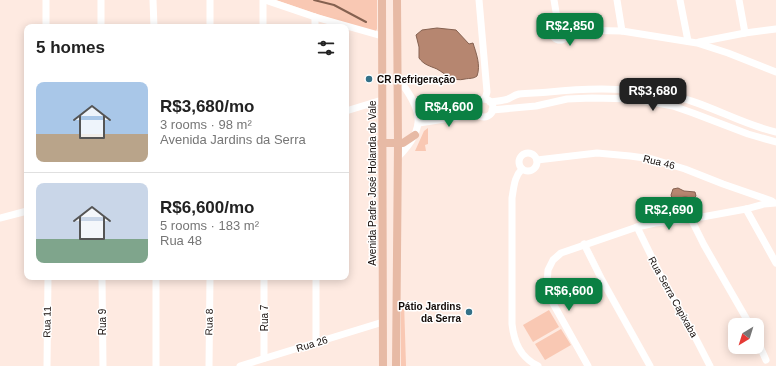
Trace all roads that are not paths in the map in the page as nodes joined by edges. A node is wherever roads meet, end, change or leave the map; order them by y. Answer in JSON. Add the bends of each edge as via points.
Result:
{"nodes":[{"id":1,"x":46,"y":0,"type":"edge"},
{"id":2,"x":101,"y":0,"type":"edge"},
{"id":3,"x":153,"y":0,"type":"edge"},
{"id":4,"x":210,"y":0,"type":"edge"},
{"id":5,"x":264,"y":0,"type":"edge"},
{"id":6,"x":382,"y":0,"type":"edge"},
{"id":7,"x":397,"y":0,"type":"edge"},
{"id":8,"x":479,"y":0,"type":"edge"},
{"id":9,"x":554,"y":0,"type":"edge"},
{"id":10,"x":617,"y":0,"type":"edge"},
{"id":11,"x":680,"y":0,"type":"edge"},
{"id":12,"x":739,"y":0,"type":"edge"},
{"id":13,"x":315,"y":17,"type":"junction"},
{"id":14,"x":46,"y":24,"type":"edge"},
{"id":15,"x":101,"y":24,"type":"edge"},
{"id":16,"x":154,"y":24,"type":"edge"},
{"id":17,"x":210,"y":24,"type":"edge"},
{"id":18,"x":263,"y":24,"type":"edge"},
{"id":19,"x":315,"y":24,"type":"edge"},
{"id":20,"x":340,"y":24,"type":"edge"},
{"id":21,"x":558,"y":24,"type":"junction"},
{"id":22,"x":349,"y":27,"type":"edge"},
{"id":23,"x":776,"y":29,"type":"edge"},
{"id":24,"x":568,"y":30,"type":"junction"},
{"id":25,"x":622,"y":31,"type":"junction"},
{"id":26,"x":745,"y":33,"type":"junction"},
{"id":27,"x":382,"y":36,"type":"junction"},
{"id":28,"x":688,"y":41,"type":"junction"},
{"id":29,"x":697,"y":43,"type":"junction"},
{"id":30,"x":776,"y":72,"type":"edge"},
{"id":31,"x":397,"y":77,"type":"junction"},
{"id":32,"x":535,"y":92,"type":"junction"},
{"id":33,"x":516,"y":95,"type":"junction"},
{"id":34,"x":382,"y":100,"type":"junction"},
{"id":35,"x":488,"y":101,"type":"junction"},
{"id":36,"x":696,"y":102,"type":"junction"},
{"id":37,"x":475,"y":105,"type":"junction"},
{"id":38,"x":536,"y":106,"type":"junction"},
{"id":39,"x":519,"y":109,"type":"junction"},
{"id":40,"x":349,"y":110,"type":"edge"},
{"id":41,"x":492,"y":110,"type":"junction"},
{"id":42,"x":693,"y":112,"type":"junction"},
{"id":43,"x":418,"y":113,"type":"junction"},
{"id":44,"x":477,"y":114,"type":"junction"},
{"id":45,"x":419,"y":123,"type":"junction"},
{"id":46,"x":776,"y":132,"type":"edge"},
{"id":47,"x":415,"y":135,"type":"junction"},
{"id":48,"x":776,"y":142,"type":"edge"},
{"id":49,"x":381,"y":143,"type":"junction"},
{"id":50,"x":398,"y":144,"type":"junction"},
{"id":51,"x":398,"y":157,"type":"junction"},
{"id":52,"x":537,"y":160,"type":"junction"},
{"id":53,"x":522,"y":169,"type":"junction"},
{"id":54,"x":776,"y":203,"type":"edge"},
{"id":55,"x":746,"y":209,"type":"junction"},
{"id":56,"x":24,"y":211,"type":"edge"},
{"id":57,"x":0,"y":218,"type":"edge"},
{"id":58,"x":691,"y":219,"type":"junction"},
{"id":59,"x":637,"y":227,"type":"junction"},
{"id":60,"x":584,"y":244,"type":"junction"},
{"id":61,"x":776,"y":262,"type":"edge"},
{"id":62,"x":48,"y":280,"type":"edge"},
{"id":63,"x":102,"y":280,"type":"edge"},
{"id":64,"x":156,"y":280,"type":"edge"},
{"id":65,"x":210,"y":280,"type":"edge"},
{"id":66,"x":264,"y":280,"type":"edge"},
{"id":67,"x":316,"y":280,"type":"edge"},
{"id":68,"x":746,"y":318,"type":"edge"},
{"id":69,"x":383,"y":322,"type":"junction"},
{"id":70,"x":316,"y":343,"type":"junction"},
{"id":71,"x":763,"y":354,"type":"edge"},
{"id":72,"x":264,"y":358,"type":"junction"},
{"id":73,"x":766,"y":360,"type":"dead end"},
{"id":74,"x":586,"y":365,"type":"edge"},
{"id":75,"x":47,"y":366,"type":"edge"},
{"id":76,"x":103,"y":366,"type":"edge"},
{"id":77,"x":156,"y":366,"type":"edge"},
{"id":78,"x":209,"y":366,"type":"edge"},
{"id":79,"x":240,"y":366,"type":"edge"},
{"id":80,"x":383,"y":366,"type":"edge"},
{"id":81,"x":396,"y":366,"type":"edge"},
{"id":82,"x":538,"y":366,"type":"edge"},
{"id":83,"x":650,"y":366,"type":"edge"},
{"id":84,"x":710,"y":366,"type":"edge"}],
"edges":[{"from":1,"to":14,"type":"street"},
{"from":2,"to":15,"type":"street"},
{"from":3,"to":16,"type":"street"},
{"from":4,"to":17,"type":"street"},
{"from":5,"to":13,"type":"street"},
{"from":5,"to":18,"type":"street"},
{"from":6,"to":27,"type":"main road","name":"Avenida Padre José Holanda do Vale"},
{"from":7,"to":31,"type":"main road"},
{"from":8,"to":35,"type":"street"},
{"from":9,"to":21,"type":"street"},
{"from":10,"to":25,"type":"street"},
{"from":11,"to":28,"type":"street"},
{"from":12,"to":26,"type":"street"},
{"from":13,"to":19,"type":"street"},
{"from":13,"to":20,"type":"street"},
{"from":21,"to":24,"type":"street","via":[[566,26]]},
{"from":21,"to":24,"type":"street","via":[[552,31],[557,40],[565,39]]},
{"from":22,"to":27,"type":"street"},
{"from":23,"to":26,"type":"street"},
{"from":24,"to":25,"type":"street"},
{"from":25,"to":28,"type":"street"},
{"from":26,"to":29,"type":"street"},
{"from":27,"to":34,"type":"main road","name":"Avenida Padre José Holanda do Vale"},
{"from":28,"to":29,"type":"street"},
{"from":29,"to":30,"type":"street"},
{"from":31,"to":43,"type":"street","via":[[411,97]]},
{"from":31,"to":50,"type":"main road"},
{"from":32,"to":33,"type":"street"},
{"from":32,"to":36,"type":"street","via":[[619,88]]},
{"from":32,"to":38,"type":"street"},
{"from":33,"to":35,"type":"street","via":[[507,99]]},
{"from":33,"to":39,"type":"street"},
{"from":34,"to":40,"type":"street"},
{"from":34,"to":49,"type":"main road","name":"Avenida Padre José Holanda do Vale"},
{"from":35,"to":37,"type":"street","via":[[479,100]]},
{"from":35,"to":41,"type":"street"},
{"from":36,"to":42,"type":"street"},
{"from":36,"to":46,"type":"street"},
{"from":37,"to":43,"type":"street"},
{"from":37,"to":44,"type":"street"},
{"from":38,"to":39,"type":"street"},
{"from":38,"to":42,"type":"street","via":[[568,100],[614,98],[673,106]]},
{"from":39,"to":41,"type":"street"},
{"from":41,"to":44,"type":"street","via":[[487,116],[481,117]]},
{"from":42,"to":48,"type":"street"},
{"from":43,"to":45,"type":"street"},
{"from":44,"to":45,"type":"street"},
{"from":45,"to":47,"type":"street"},
{"from":47,"to":50,"type":"main road","via":[[407,142]]},
{"from":47,"to":51,"type":"street"},
{"from":49,"to":50,"type":"main road"},
{"from":49,"to":69,"type":"main road","name":"Avenida Padre José Holanda do Vale"},
{"from":50,"to":51,"type":"main road"},
{"from":51,"to":81,"type":"main road"},
{"from":52,"to":53,"type":"street","via":[[532,170]]},
{"from":52,"to":53,"type":"street","via":[[531,153],[523,154],[519,162]]},
{"from":52,"to":54,"type":"street","name":"Rua 46","via":[[597,153],[645,158],[685,169]]},
{"from":53,"to":82,"type":"street","via":[[516,176],[512,198],[512,324],[517,346]]},
{"from":54,"to":55,"type":"street"},
{"from":55,"to":58,"type":"street"},
{"from":55,"to":61,"type":"street"},
{"from":56,"to":57,"type":"street"},
{"from":58,"to":59,"type":"street"},
{"from":58,"to":68,"type":"street"},
{"from":59,"to":60,"type":"street"},
{"from":59,"to":84,"type":"street","name":"Rua Serra Capixaba"},
{"from":60,"to":74,"type":"street","via":[[561,253],[552,260],[548,290]]},
{"from":60,"to":83,"type":"street"},
{"from":62,"to":75,"type":"street","name":"Rua 11"},
{"from":63,"to":76,"type":"street","name":"Rua 9"},
{"from":64,"to":77,"type":"street"},
{"from":65,"to":78,"type":"street","name":"Rua 8"},
{"from":66,"to":72,"type":"street","name":"Rua 7"},
{"from":67,"to":70,"type":"street"},
{"from":69,"to":70,"type":"street","name":"Rua 26"},
{"from":69,"to":80,"type":"main road","name":"Avenida Padre José Holanda do Vale"},
{"from":70,"to":72,"type":"street","name":"Rua 26"},
{"from":71,"to":73,"type":"street"},
{"from":72,"to":79,"type":"street","name":"Rua 26"}]}
